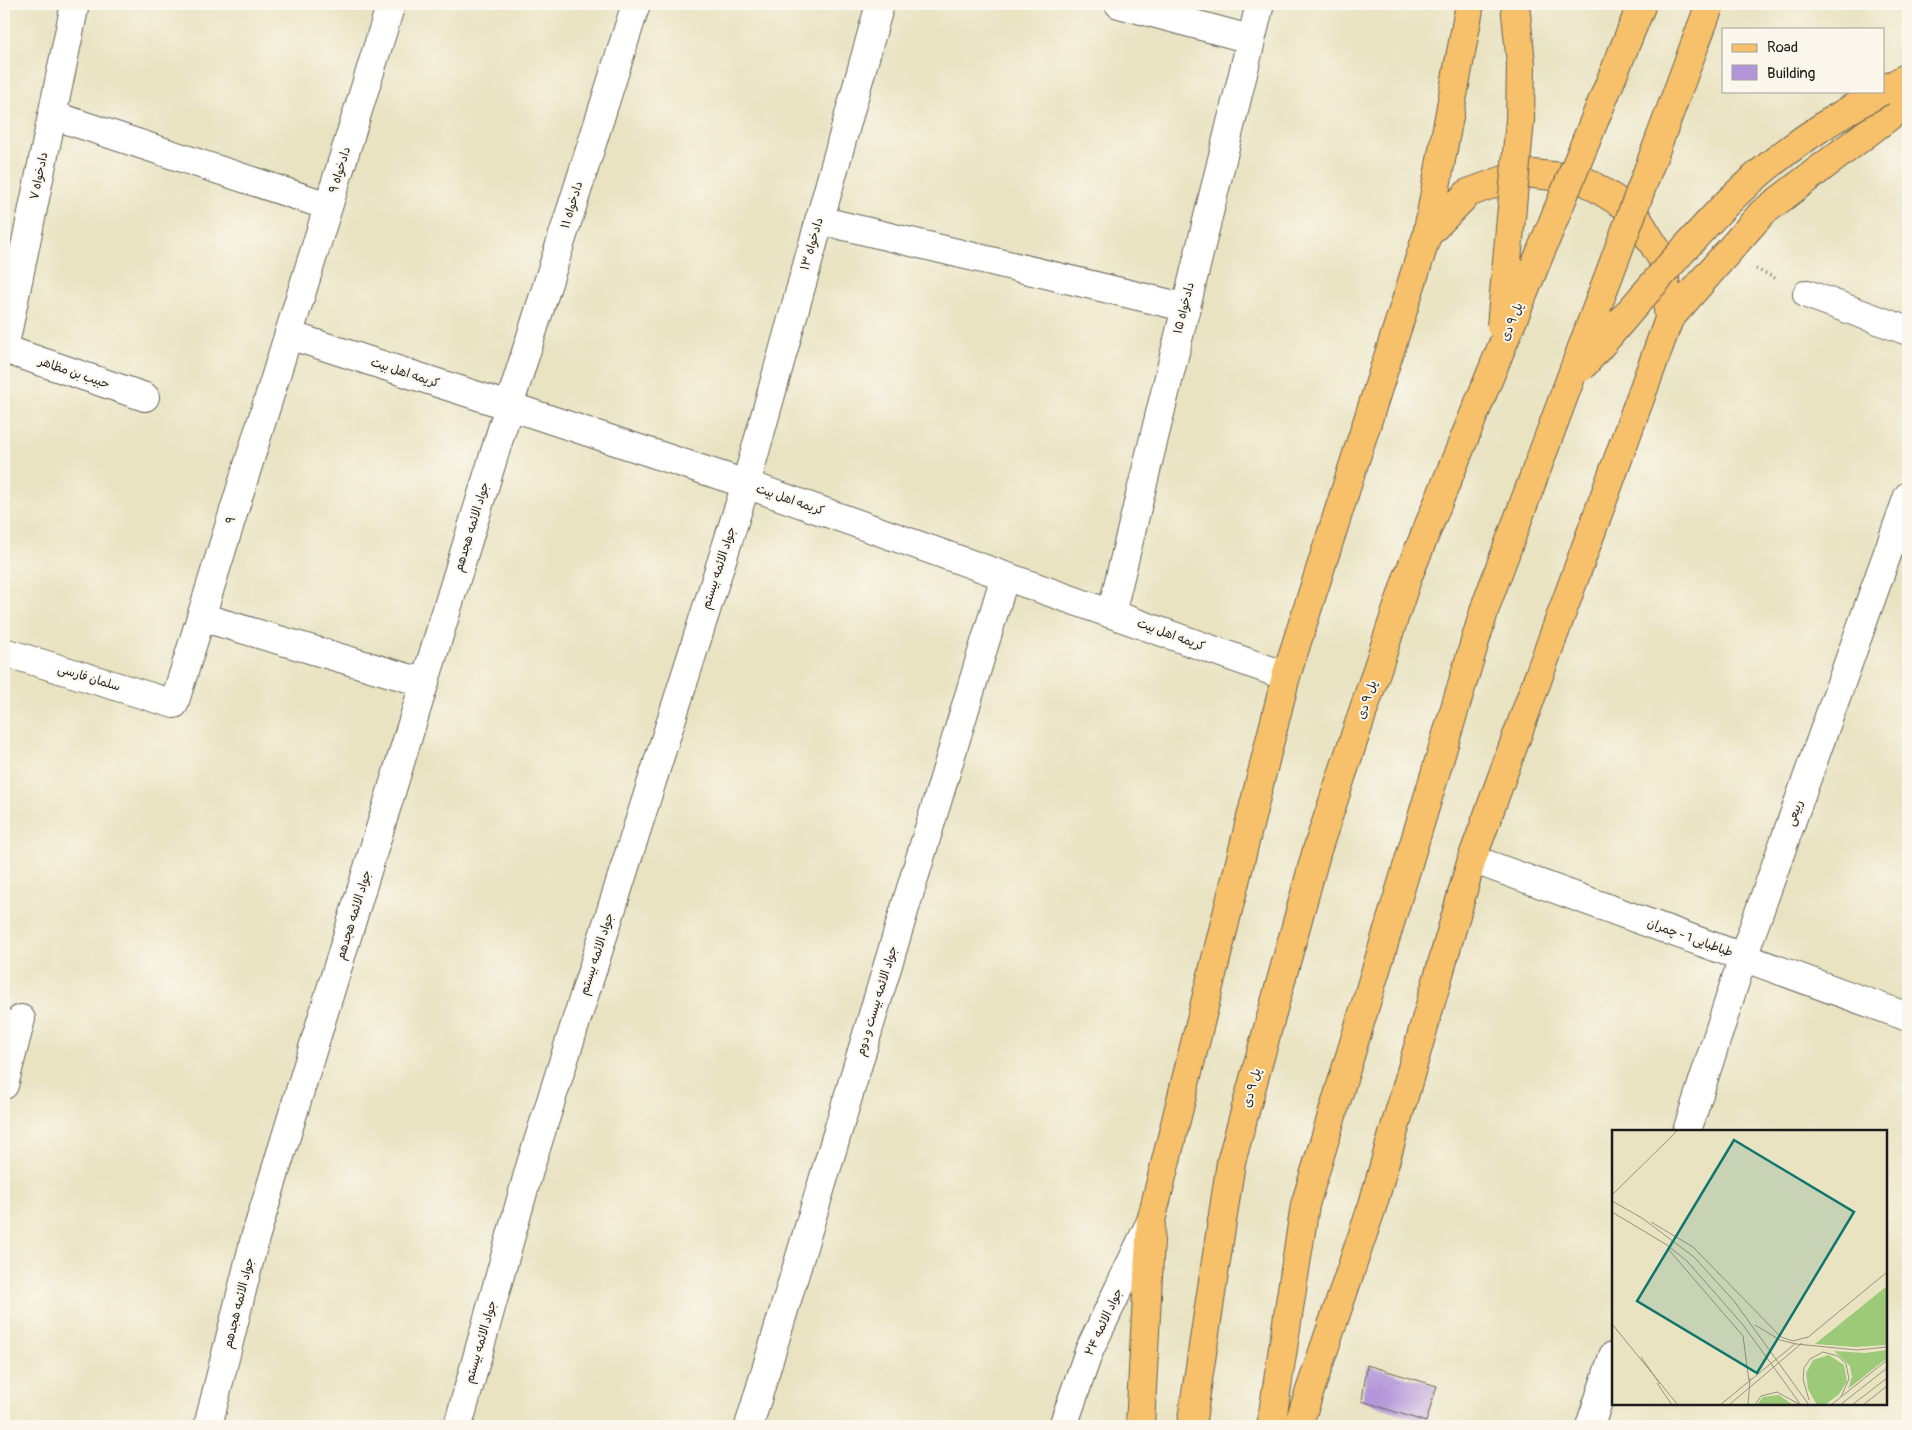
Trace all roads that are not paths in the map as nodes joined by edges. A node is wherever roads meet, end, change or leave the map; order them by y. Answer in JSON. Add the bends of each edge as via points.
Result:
{"nodes":[{"id":1,"x":75,"y":4,"type":"edge"},
{"id":2,"x":392,"y":4,"type":"edge"},
{"id":3,"x":636,"y":4,"type":"edge"},
{"id":4,"x":880,"y":4,"type":"edge"},
{"id":5,"x":1120,"y":4,"type":"edge"},
{"id":6,"x":1260,"y":4,"type":"edge"},
{"id":7,"x":1470,"y":4,"type":"edge"},
{"id":8,"x":1515,"y":4,"type":"edge"},
{"id":9,"x":1642,"y":4,"type":"edge"},
{"id":10,"x":1710,"y":4,"type":"edge"},
{"id":11,"x":1250,"y":39,"type":"junction"},
{"id":12,"x":1908,"y":77,"type":"edge"},
{"id":13,"x":1884,"y":90,"type":"edge"},
{"id":14,"x":1880,"y":92,"type":"edge"},
{"id":15,"x":1908,"y":102,"type":"edge"},
{"id":16,"x":52,"y":115,"type":"junction"},
{"id":17,"x":328,"y":206,"type":"junction"},
{"id":18,"x":819,"y":220,"type":"junction"},
{"id":19,"x":1427,"y":235,"type":"junction"},
{"id":20,"x":1808,"y":294,"type":"road end"},
{"id":21,"x":1184,"y":307,"type":"junction"},
{"id":22,"x":1670,"y":319,"type":"junction"},
{"id":23,"x":1908,"y":331,"type":"edge"},
{"id":24,"x":289,"y":336,"type":"junction"},
{"id":25,"x":4,"y":349,"type":"edge"},
{"id":26,"x":1499,"y":354,"type":"junction"},
{"id":27,"x":1570,"y":380,"type":"junction"},
{"id":28,"x":145,"y":397,"type":"dead end"},
{"id":29,"x":509,"y":406,"type":"junction"},
{"id":30,"x":746,"y":484,"type":"junction"},
{"id":31,"x":1908,"y":496,"type":"edge"},
{"id":32,"x":1005,"y":576,"type":"junction"},
{"id":33,"x":1111,"y":614,"type":"junction"},
{"id":34,"x":201,"y":617,"type":"junction"},
{"id":35,"x":4,"y":652,"type":"edge"},
{"id":36,"x":1286,"y":676,"type":"junction"},
{"id":37,"x":425,"y":683,"type":"junction"},
{"id":38,"x":174,"y":704,"type":"joint"},
{"id":39,"x":1472,"y":859,"type":"junction"},
{"id":40,"x":1743,"y":957,"type":"junction"},
{"id":41,"x":1908,"y":1017,"type":"edge"},
{"id":42,"x":21,"y":1019,"type":"dead end"},
{"id":43,"x":4,"y":1085,"type":"edge"},
{"id":44,"x":1686,"y":1130,"type":"edge"},
{"id":45,"x":1151,"y":1221,"type":"junction"},
{"id":46,"x":1612,"y":1359,"type":"edge"},
{"id":47,"x":208,"y":1426,"type":"edge"},
{"id":48,"x":458,"y":1426,"type":"edge"},
{"id":49,"x":749,"y":1426,"type":"edge"},
{"id":50,"x":1063,"y":1426,"type":"edge"},
{"id":51,"x":1140,"y":1426,"type":"edge"},
{"id":52,"x":1191,"y":1426,"type":"edge"},
{"id":53,"x":1272,"y":1426,"type":"edge"},
{"id":54,"x":1298,"y":1426,"type":"edge"},
{"id":55,"x":1590,"y":1426,"type":"edge"}],
"edges":[{"from":1,"to":16,"type":"street","name":"دادخواه ۷"},
{"from":2,"to":17,"type":"street","name":"دادخواه ۹"},
{"from":3,"to":29,"type":"street","name":"دادخواه ۱۱"},
{"from":4,"to":18,"type":"street","name":"دادخواه ۱۳"},
{"from":5,"to":11,"type":"street"},
{"from":6,"to":11,"type":"street","name":"دادخواه ۱۵"},
{"from":7,"to":19,"type":"main road"},
{"from":8,"to":26,"type":"main road","bridge":true,"via":[[1521,64],[1520,120]]},
{"from":9,"to":26,"type":"main road","name":"پل ۹ دی","bridge":true},
{"from":10,"to":27,"type":"main road","bridge":true},
{"from":11,"to":21,"type":"street","name":"دادخواه ۱۵"},
{"from":12,"to":13,"type":"main road"},
{"from":14,"to":27,"type":"main road","bridge":true,"via":[[1781,156],[1728,202]]},
{"from":15,"to":22,"type":"main road","via":[[1762,212]]},
{"from":16,"to":17,"type":"street"},
{"from":16,"to":25,"type":"street","name":"دادخواه ۷"},
{"from":17,"to":24,"type":"street","name":"دادخواه ۹"},
{"from":18,"to":21,"type":"street"},
{"from":18,"to":30,"type":"street","name":"دادخواه ۱۳"},
{"from":19,"to":22,"type":"main road","via":[[1468,193],[1524,172],[1582,179],[1632,210],[1663,260]]},
{"from":19,"to":36,"type":"main road"},
{"from":20,"to":23,"type":"street"},
{"from":21,"to":33,"type":"street","name":"دادخواه ۱۵"},
{"from":22,"to":39,"type":"main road"},
{"from":24,"to":29,"type":"street","name":"کریمه اهل بیت"},
{"from":24,"to":34,"type":"street","name":"۹"},
{"from":25,"to":28,"type":"street","name":"حبیب بن مظاهر"},
{"from":26,"to":52,"type":"main road","name":"پل ۹ دی","bridge":true,"via":[[1408,576],[1317,850],[1231,1162]]},
{"from":27,"to":53,"type":"main road","bridge":true,"via":[[1486,605],[1305,1205]]},
{"from":29,"to":30,"type":"street","name":"کریمه اهل بیت"},
{"from":29,"to":37,"type":"street","name":"جواد الائمه هجدهم"},
{"from":30,"to":32,"type":"street","name":"کریمه اهل بیت"},
{"from":30,"to":48,"type":"street","name":"جواد الائمه بیستم","via":[[530,1167]]},
{"from":31,"to":40,"type":"street","name":"ربیعی"},
{"from":32,"to":33,"type":"street","name":"کریمه اهل بیت"},
{"from":32,"to":49,"type":"street","name":"جواد الائمه بیست و دوم"},
{"from":33,"to":36,"type":"street","name":"کریمه اهل بیت"},
{"from":34,"to":37,"type":"street"},
{"from":34,"to":38,"type":"street","name":"۹"},
{"from":35,"to":38,"type":"street","name":"سلمان فارسی"},
{"from":36,"to":45,"type":"main road"},
{"from":37,"to":47,"type":"street","name":"جواد الائمه هجدهم","via":[[255,1238]]},
{"from":39,"to":40,"type":"street","name":"طباطبایی 1 - چمران"},
{"from":39,"to":54,"type":"main road","via":[[1374,1204]]},
{"from":40,"to":41,"type":"street","name":"طباطبایی 1 - چمران"},
{"from":40,"to":44,"type":"street","name":"ربیعی"},
{"from":42,"to":43,"type":"street"},
{"from":45,"to":50,"type":"street","name":"جواد الائمه ۲۴","via":[[1089,1352]]},
{"from":45,"to":51,"type":"main road"},
{"from":46,"to":55,"type":"street"}]}
